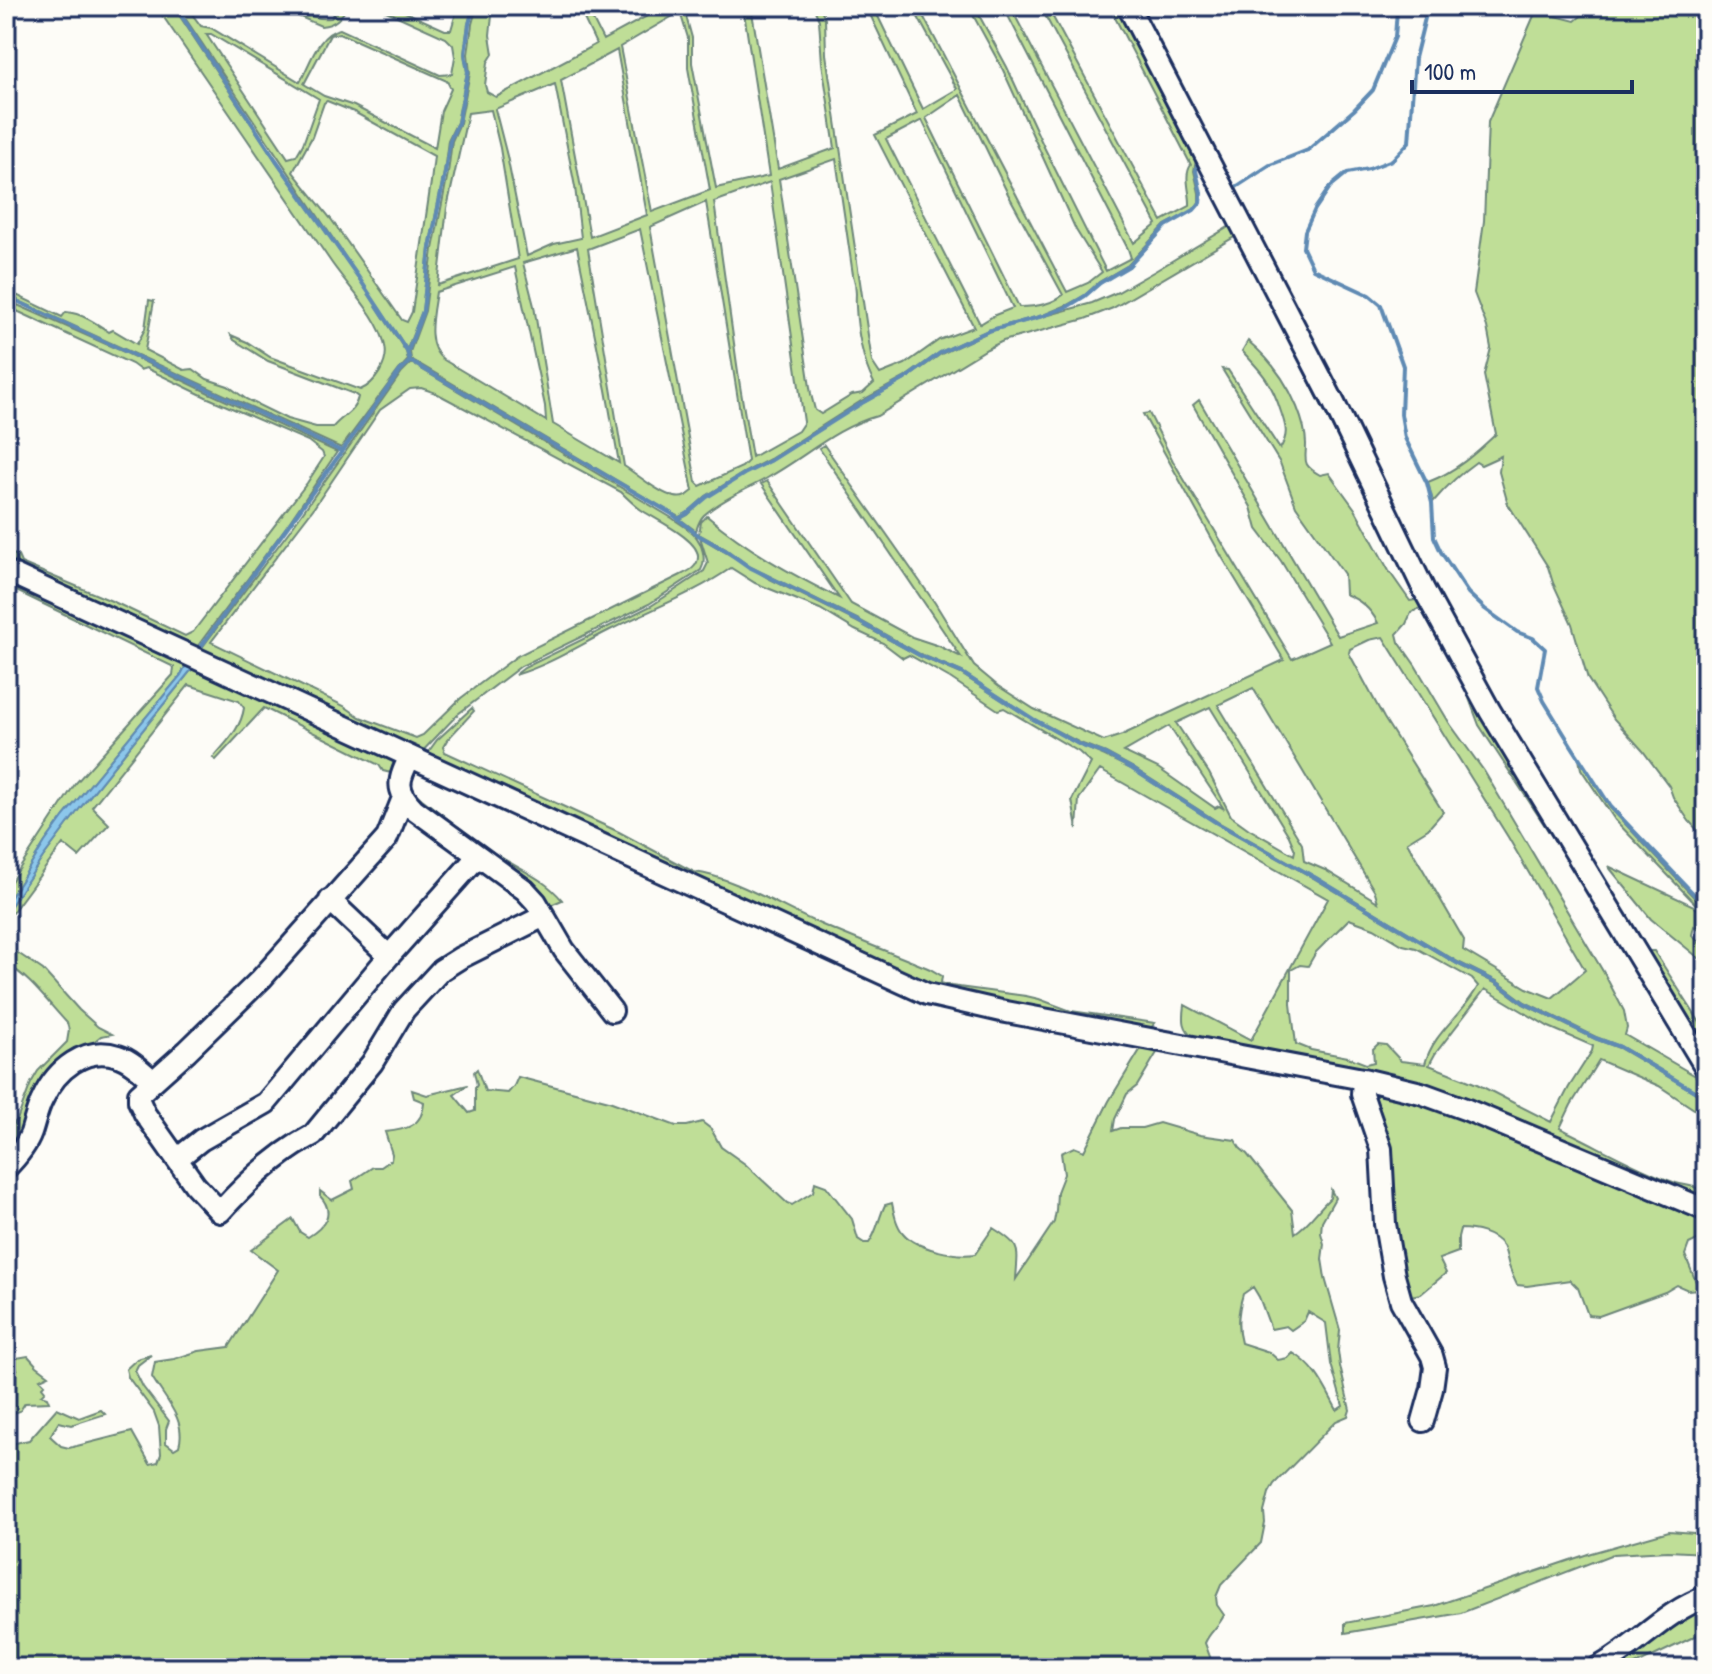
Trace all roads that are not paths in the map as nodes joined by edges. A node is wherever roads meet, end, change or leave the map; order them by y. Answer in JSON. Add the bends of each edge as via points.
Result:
{"nodes":[{"id":1,"x":1128,"y":6,"type":"edge"},
{"id":2,"x":6,"y":571,"type":"edge"},
{"id":3,"x":410,"y":757,"type":"junction"},
{"id":4,"x":403,"y":798,"type":"junction"},
{"id":5,"x":478,"y":856,"type":"junction"},
{"id":6,"x":330,"y":900,"type":"junction"},
{"id":7,"x":544,"y":916,"type":"junction"},
{"id":8,"x":389,"y":956,"type":"junction"},
{"id":9,"x":612,"y":1011,"type":"dead end"},
{"id":10,"x":1706,"y":1068,"type":"edge"},
{"id":11,"x":1363,"y":1079,"type":"junction"},
{"id":12,"x":153,"y":1081,"type":"junction"},
{"id":13,"x":177,"y":1159,"type":"junction"},
{"id":14,"x":6,"y":1168,"type":"edge"},
{"id":15,"x":1706,"y":1210,"type":"edge"},
{"id":16,"x":1423,"y":1421,"type":"dead end"},
{"id":17,"x":1706,"y":1597,"type":"edge"},
{"id":18,"x":1597,"y":1668,"type":"edge"}],
"edges":[{"from":1,"to":10,"type":"street","via":[[1490,711]]},
{"from":2,"to":3,"type":"street"},
{"from":3,"to":4,"type":"street","via":[[401,773]]},
{"from":3,"to":11,"type":"street","via":[[927,994]]},
{"from":4,"to":5,"type":"street"},
{"from":4,"to":6,"type":"street","via":[[387,838]]},
{"from":5,"to":7,"type":"street","via":[[525,890]]},
{"from":5,"to":8,"type":"street"},
{"from":6,"to":8,"type":"street"},
{"from":6,"to":12,"type":"street","via":[[261,979]]},
{"from":7,"to":9,"type":"street"},
{"from":7,"to":13,"type":"street","via":[[441,970],[404,1010],[372,1063],[313,1135],[255,1176],[220,1212]]},
{"from":8,"to":13,"type":"street","via":[[266,1103]]},
{"from":11,"to":15,"type":"street","via":[[1465,1109]]},
{"from":11,"to":16,"type":"street","via":[[1362,1094],[1381,1149],[1394,1276],[1435,1367]]},
{"from":12,"to":13,"type":"street","via":[[139,1094],[139,1101]]},
{"from":12,"to":14,"type":"street","via":[[117,1056],[81,1057],[55,1078],[25,1148]]},
{"from":17,"to":18,"type":"street","via":[[1665,1618]]}]}
